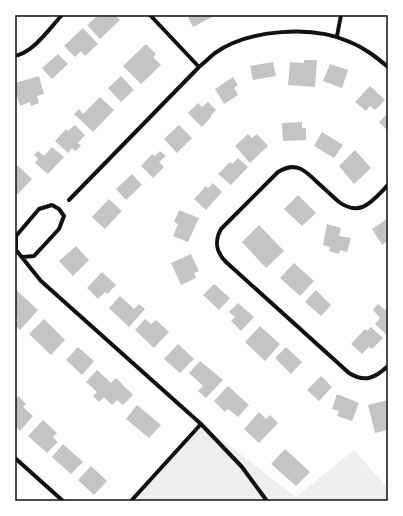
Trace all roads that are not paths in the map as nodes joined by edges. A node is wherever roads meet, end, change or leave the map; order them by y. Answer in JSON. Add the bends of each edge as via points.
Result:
{"nodes":[{"id":1,"x":62,"y":15,"type":"edge"},
{"id":2,"x":150,"y":15,"type":"edge"},
{"id":3,"x":341,"y":15,"type":"edge"},
{"id":4,"x":337,"y":36,"type":"junction"},
{"id":5,"x":15,"y":56,"type":"edge"},
{"id":6,"x":199,"y":67,"type":"junction"},
{"id":7,"x":388,"y":67,"type":"edge"},
{"id":8,"x":388,"y":185,"type":"edge"},
{"id":9,"x":69,"y":200,"type":"dead end"},
{"id":10,"x":23,"y":257,"type":"junction"},
{"id":11,"x":388,"y":366,"type":"edge"},
{"id":12,"x":201,"y":424,"type":"junction"},
{"id":13,"x":15,"y":458,"type":"edge"},
{"id":14,"x":63,"y":501,"type":"edge"},
{"id":15,"x":131,"y":501,"type":"edge"},
{"id":16,"x":267,"y":501,"type":"edge"}],
"edges":[{"from":1,"to":5,"type":"street","via":[[29,51]]},
{"from":2,"to":6,"type":"street"},
{"from":3,"to":4,"type":"street"},
{"from":4,"to":6,"type":"street","via":[[301,31],[257,36],[216,53]]},
{"from":4,"to":7,"type":"street","via":[[364,49]]},
{"from":6,"to":9,"type":"street"},
{"from":8,"to":11,"type":"street","via":[[371,202],[361,208],[355,208],[344,206],[307,172],[299,168],[288,168],[278,172],[221,229],[216,240],[218,250],[226,262],[349,373],[357,377],[370,378]]},
{"from":10,"to":10,"type":"street","via":[[16,250],[16,236],[39,210],[52,205],[59,209],[64,216],[59,229],[34,256]]},
{"from":10,"to":12,"type":"street","via":[[41,281]]},
{"from":12,"to":15,"type":"street"},
{"from":12,"to":16,"type":"street","via":[[242,467]]},
{"from":13,"to":14,"type":"street"}]}
